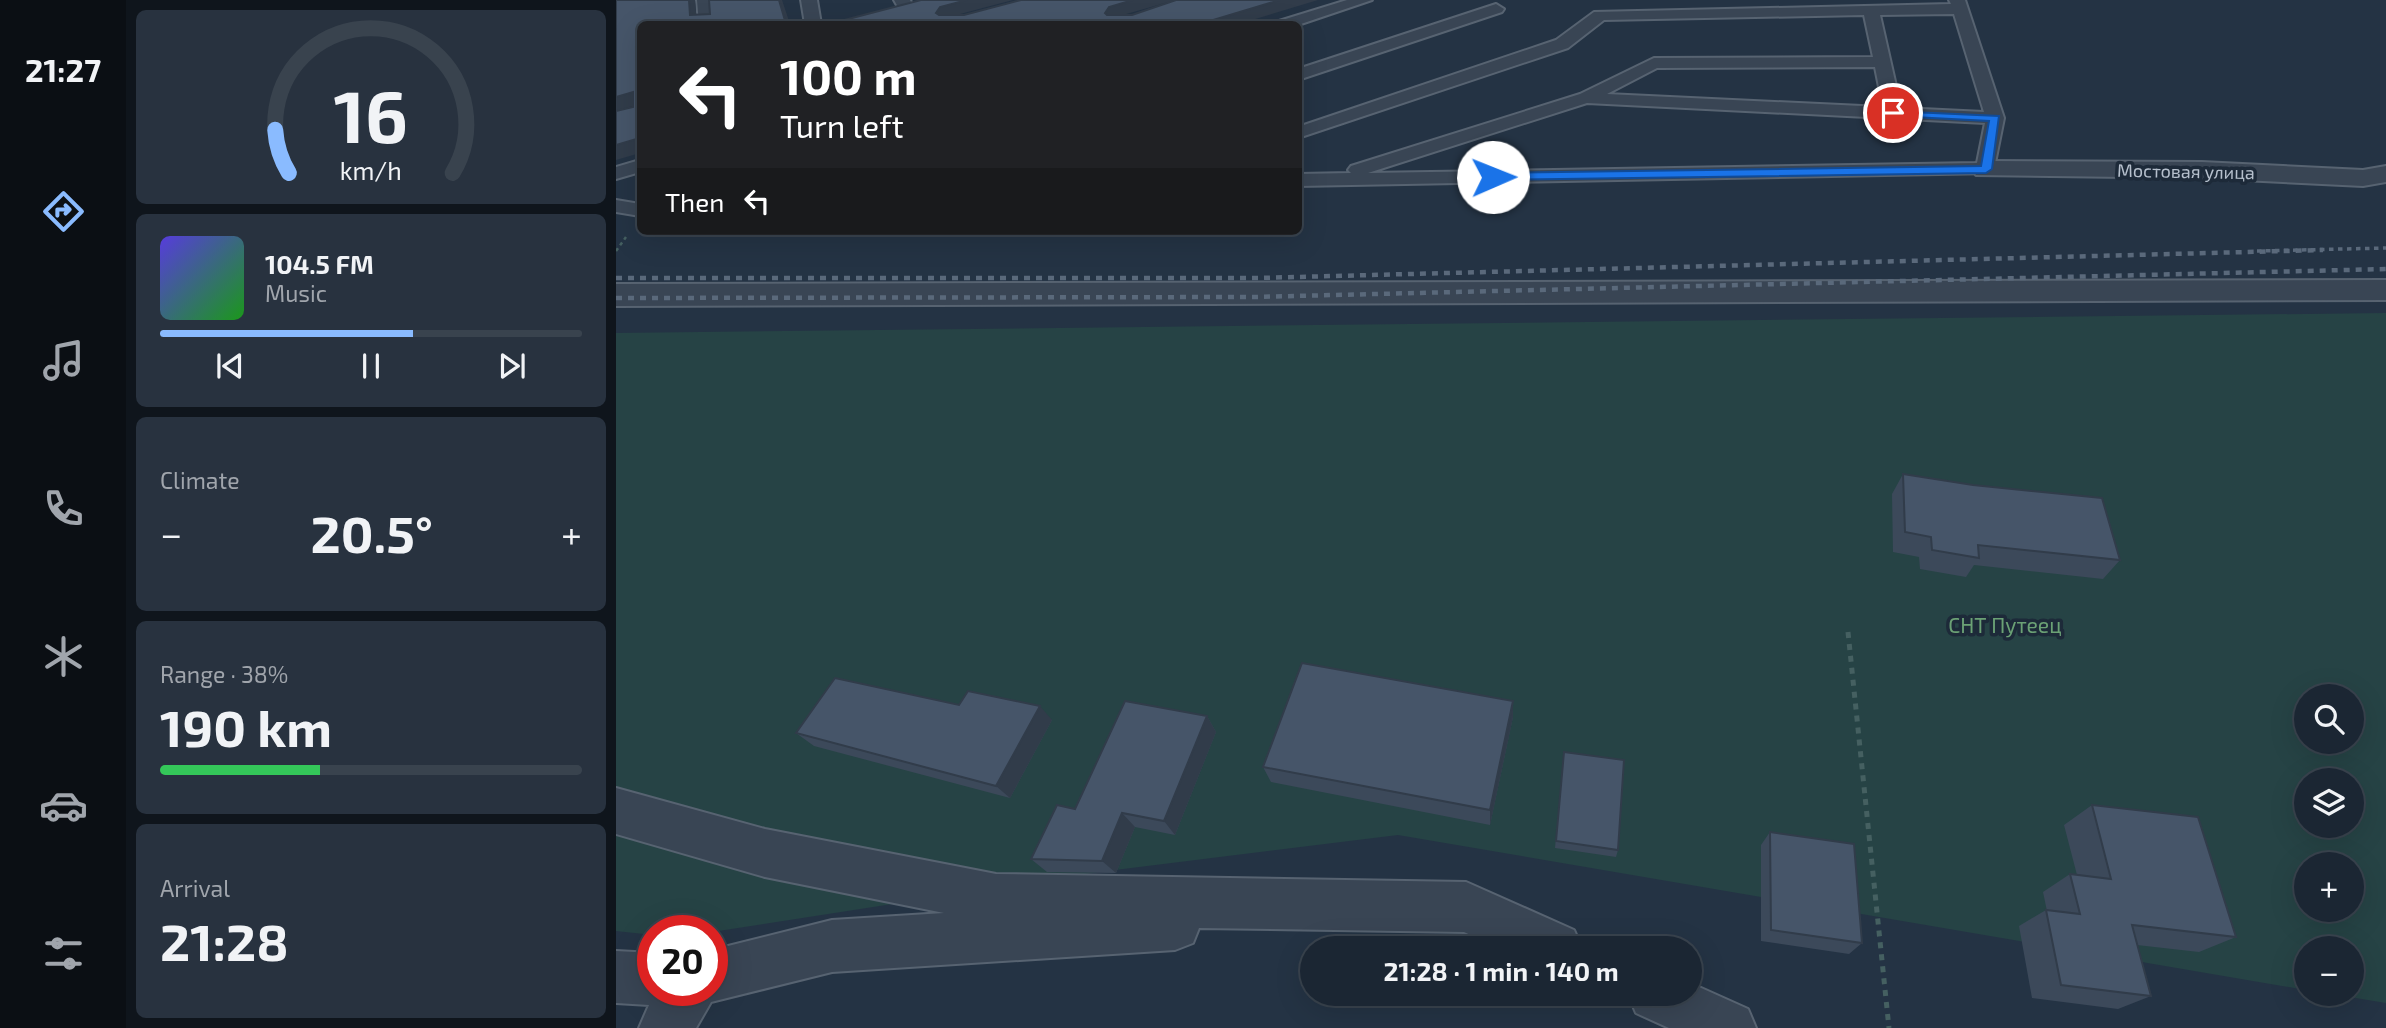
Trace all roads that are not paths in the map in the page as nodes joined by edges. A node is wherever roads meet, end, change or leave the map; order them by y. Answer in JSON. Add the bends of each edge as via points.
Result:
{"nodes":[{"id":1,"x":705,"y":0,"type":"edge"},
{"id":2,"x":809,"y":0,"type":"edge"},
{"id":3,"x":1364,"y":0,"type":"edge"},
{"id":4,"x":1959,"y":5,"type":"edge"},
{"id":5,"x":1496,"y":9,"type":"dead end"},
{"id":6,"x":1871,"y":10,"type":"junction"},
{"id":7,"x":707,"y":21,"type":"edge"},
{"id":8,"x":812,"y":21,"type":"edge"},
{"id":9,"x":1295,"y":21,"type":"edge"},
{"id":10,"x":1882,"y":62,"type":"junction"},
{"id":11,"x":1302,"y":74,"type":"edge"},
{"id":12,"x":1586,"y":98,"type":"junction"},
{"id":13,"x":1893,"y":113,"type":"junction"},
{"id":14,"x":1995,"y":118,"type":"junction"},
{"id":15,"x":1302,"y":132,"type":"edge"},
{"id":16,"x":637,"y":167,"type":"edge"},
{"id":17,"x":1986,"y":169,"type":"junction"},
{"id":18,"x":616,"y":173,"type":"edge"},
{"id":19,"x":2386,"y":174,"type":"edge"},
{"id":20,"x":1329,"y":179,"type":"junction"},
{"id":21,"x":1302,"y":180,"type":"edge"},
{"id":22,"x":616,"y":206,"type":"edge"},
{"id":23,"x":637,"y":210,"type":"edge"},
{"id":24,"x":2386,"y":290,"type":"edge"},
{"id":25,"x":616,"y":295,"type":"edge"},
{"id":26,"x":616,"y":811,"type":"edge"},
{"id":27,"x":1466,"y":907,"type":"junction"},
{"id":28,"x":1530,"y":936,"type":"edge"},
{"id":29,"x":728,"y":972,"type":"edge"},
{"id":30,"x":616,"y":977,"type":"edge"},
{"id":31,"x":637,"y":978,"type":"edge"},
{"id":32,"x":680,"y":1006,"type":"edge"},
{"id":33,"x":1681,"y":1006,"type":"edge"},
{"id":34,"x":667,"y":1028,"type":"edge"},
{"id":35,"x":1729,"y":1028,"type":"edge"}],
"edges":[{"from":1,"to":7,"type":"lane"},
{"from":2,"to":8,"type":"lane"},
{"from":3,"to":9,"type":"lane"},
{"from":4,"to":6,"type":"lane"},
{"from":4,"to":14,"type":"lane"},
{"from":5,"to":11,"type":"lane"},
{"from":6,"to":10,"type":"lane"},
{"from":6,"to":15,"type":"lane","via":[[1600,15],[1562,44]]},
{"from":10,"to":12,"type":"lane","via":[[1654,63]]},
{"from":10,"to":13,"type":"lane"},
{"from":12,"to":13,"type":"lane"},
{"from":12,"to":20,"type":"lane"},
{"from":13,"to":14,"type":"lane"},
{"from":14,"to":17,"type":"lane"},
{"from":16,"to":18,"type":"lane"},
{"from":17,"to":19,"type":"street","name":"Мостовая улица"},
{"from":17,"to":20,"type":"lane"},
{"from":20,"to":21,"type":"lane"},
{"from":22,"to":23,"type":"lane"},
{"from":24,"to":25,"type":"street"},
{"from":26,"to":27,"type":"street","via":[[765,853],[996,899]]},
{"from":27,"to":28,"type":"street"},
{"from":27,"to":29,"type":"street","via":[[832,946]]},
{"from":30,"to":31,"type":"street"},
{"from":32,"to":34,"type":"street"},
{"from":33,"to":35,"type":"street"}]}
